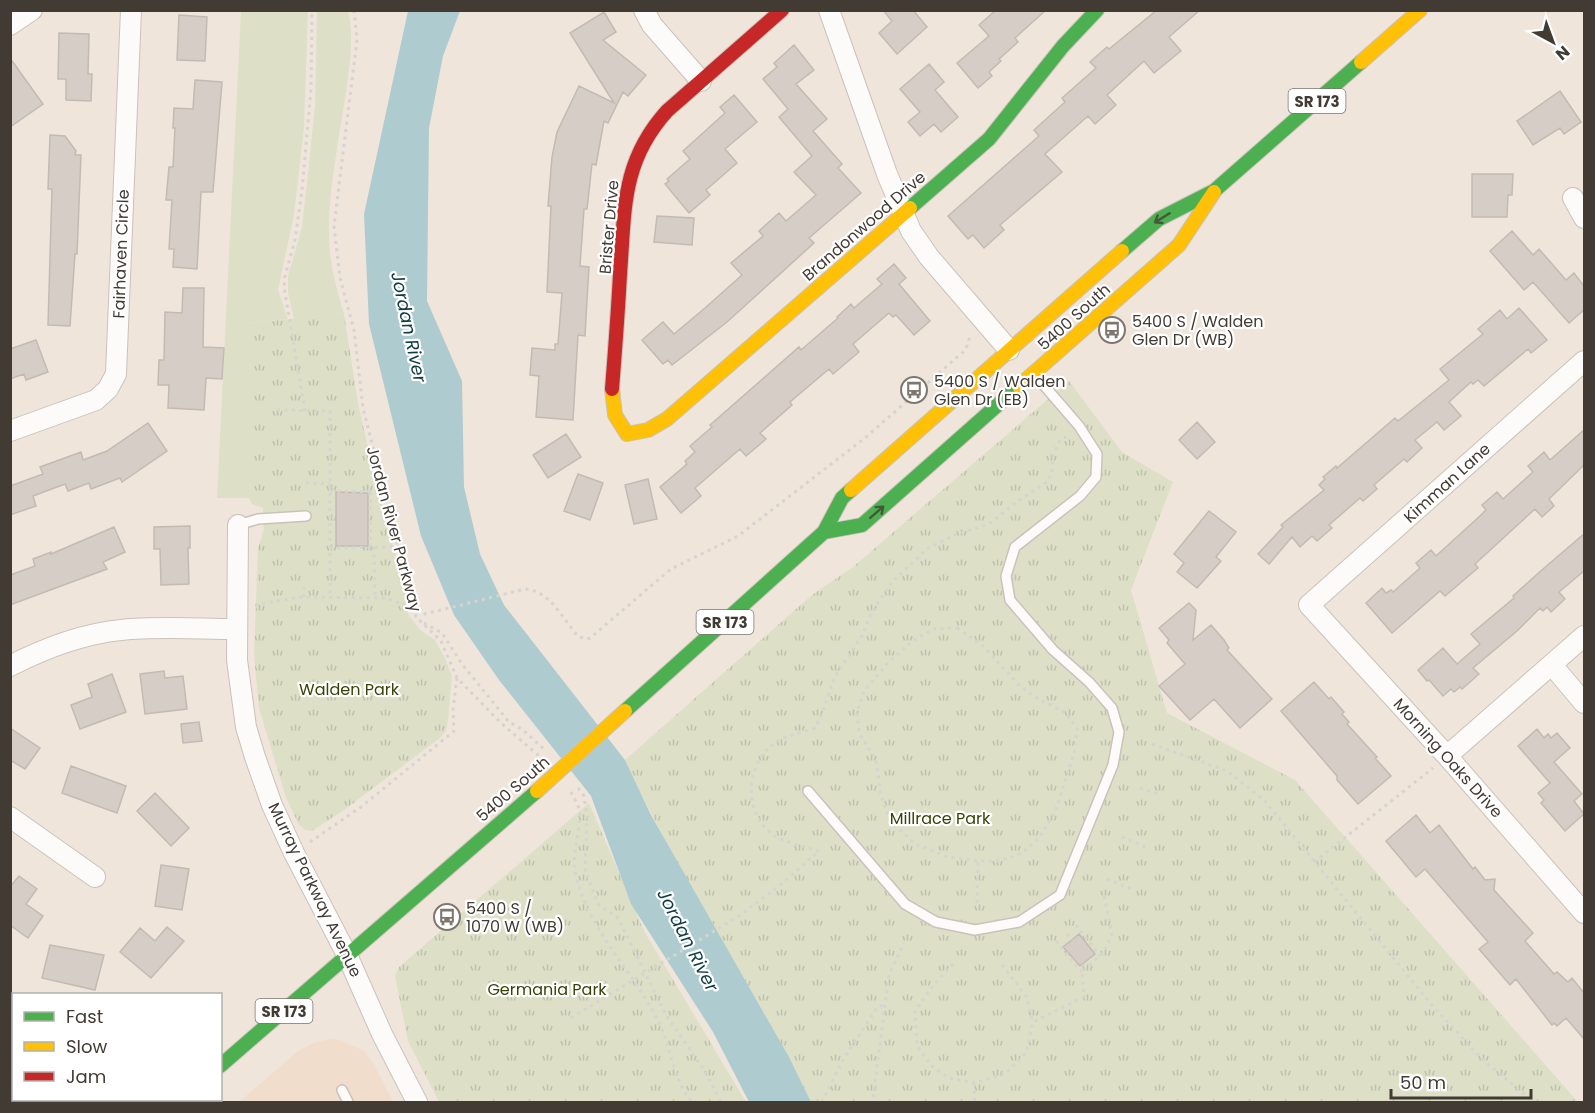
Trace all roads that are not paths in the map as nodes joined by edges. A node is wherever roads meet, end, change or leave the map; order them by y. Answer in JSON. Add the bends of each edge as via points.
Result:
{"nodes":[{"id":1,"x":32,"y":10,"type":"edge"},
{"id":2,"x":131,"y":10,"type":"edge"},
{"id":3,"x":644,"y":10,"type":"edge"},
{"id":4,"x":782,"y":10,"type":"edge"},
{"id":5,"x":829,"y":10,"type":"edge"},
{"id":6,"x":1097,"y":10,"type":"edge"},
{"id":7,"x":1420,"y":10,"type":"edge"},
{"id":8,"x":10,"y":25,"type":"edge"},
{"id":9,"x":701,"y":81,"type":"junction"},
{"id":10,"x":1214,"y":191,"type":"junction"},
{"id":11,"x":1573,"y":198,"type":"dead end"},
{"id":12,"x":902,"y":214,"type":"junction"},
{"id":13,"x":1584,"y":218,"type":"edge"},
{"id":14,"x":1009,"y":350,"type":"junction"},
{"id":15,"x":1584,"y":361,"type":"edge"},
{"id":16,"x":1034,"y":374,"type":"junction"},
{"id":17,"x":10,"y":431,"type":"edge"},
{"id":18,"x":627,"y":434,"type":"joint"},
{"id":19,"x":306,"y":516,"type":"dead end"},
{"id":20,"x":238,"y":525,"type":"joint"},
{"id":21,"x":824,"y":532,"type":"junction"},
{"id":22,"x":1309,"y":605,"type":"joint"},
{"id":23,"x":237,"y":629,"type":"junction"},
{"id":24,"x":1584,"y":636,"type":"edge"},
{"id":25,"x":1552,"y":665,"type":"junction"},
{"id":26,"x":10,"y":666,"type":"edge"},
{"id":27,"x":1584,"y":703,"type":"edge"},
{"id":28,"x":1447,"y":756,"type":"junction"},
{"id":29,"x":808,"y":791,"type":"dead end"},
{"id":30,"x":10,"y":817,"type":"edge"},
{"id":31,"x":95,"y":877,"type":"dead end"},
{"id":32,"x":1584,"y":913,"type":"edge"},
{"id":33,"x":347,"y":955,"type":"junction"},
{"id":34,"x":222,"y":1064,"type":"edge"},
{"id":35,"x":342,"y":1090,"type":"dead end"},
{"id":36,"x":348,"y":1102,"type":"edge"},
{"id":37,"x":417,"y":1102,"type":"edge"}],
"edges":[{"from":1,"to":8,"type":"street"},
{"from":2,"to":17,"type":"street","name":"Fairhaven Circle","via":[[116,374],[96,400]]},
{"from":3,"to":9,"type":"street","via":[[652,25]]},
{"from":4,"to":9,"type":"main road","name":"Brister Drive"},
{"from":5,"to":12,"type":"street"},
{"from":6,"to":12,"type":"main road","name":"Brandonwood Drive","via":[[994,133]]},
{"from":7,"to":10,"type":"main road","name":"5400 South","number":"SR 173"},
{"from":9,"to":18,"type":"main road","name":"Brister Drive","via":[[650,130],[637,152],[626,192],[612,393],[615,415]]},
{"from":10,"to":14,"type":"main road","name":"5400 South","number":"SR 173","one_way":true,"via":[[1159,219]]},
{"from":10,"to":16,"type":"main road","name":"5400 South","number":"SR 173","via":[[1179,245]]},
{"from":11,"to":13,"type":"street"},
{"from":12,"to":14,"type":"street","via":[[929,257]]},
{"from":12,"to":18,"type":"main road","name":"Brandonwood Drive","via":[[667,419],[648,430]]},
{"from":14,"to":21,"type":"main road","name":"5400 South","number":"SR 173","via":[[842,498]]},
{"from":15,"to":22,"type":"street","name":"Kimman Lane"},
{"from":21,"to":16,"type":"main road","name":"5400 South","number":"SR 173","one_way":true,"via":[[862,525]]},
{"from":16,"to":29,"type":"lane","via":[[1097,454],[1096,477],[1080,496],[1015,547],[1006,576],[1010,600],[1053,650],[1112,708],[1119,732],[1113,765],[1060,895],[1019,922],[975,930],[936,922],[905,904]]},
{"from":19,"to":20,"type":"lane","via":[[258,519]]},
{"from":20,"to":23,"type":"street","name":"Murray Parkway Avenue"},
{"from":21,"to":33,"type":"main road","name":"5400 South","number":"SR 173","bridge":true,"via":[[537,791]]},
{"from":22,"to":28,"type":"street","name":"Morning Oaks Drive"},
{"from":23,"to":26,"type":"street","via":[[122,629],[58,644]]},
{"from":23,"to":33,"type":"street","name":"Murray Parkway Avenue","via":[[246,727],[272,805]]},
{"from":24,"to":25,"type":"street"},
{"from":25,"to":27,"type":"street"},
{"from":25,"to":28,"type":"street"},
{"from":28,"to":32,"type":"street","name":"Morning Oaks Drive"},
{"from":30,"to":31,"type":"street"},
{"from":33,"to":34,"type":"main road","name":"5400 South","number":"SR 173"},
{"from":33,"to":37,"type":"street","name":"Murray Parkway Avenue"},
{"from":35,"to":36,"type":"lane"}]}
